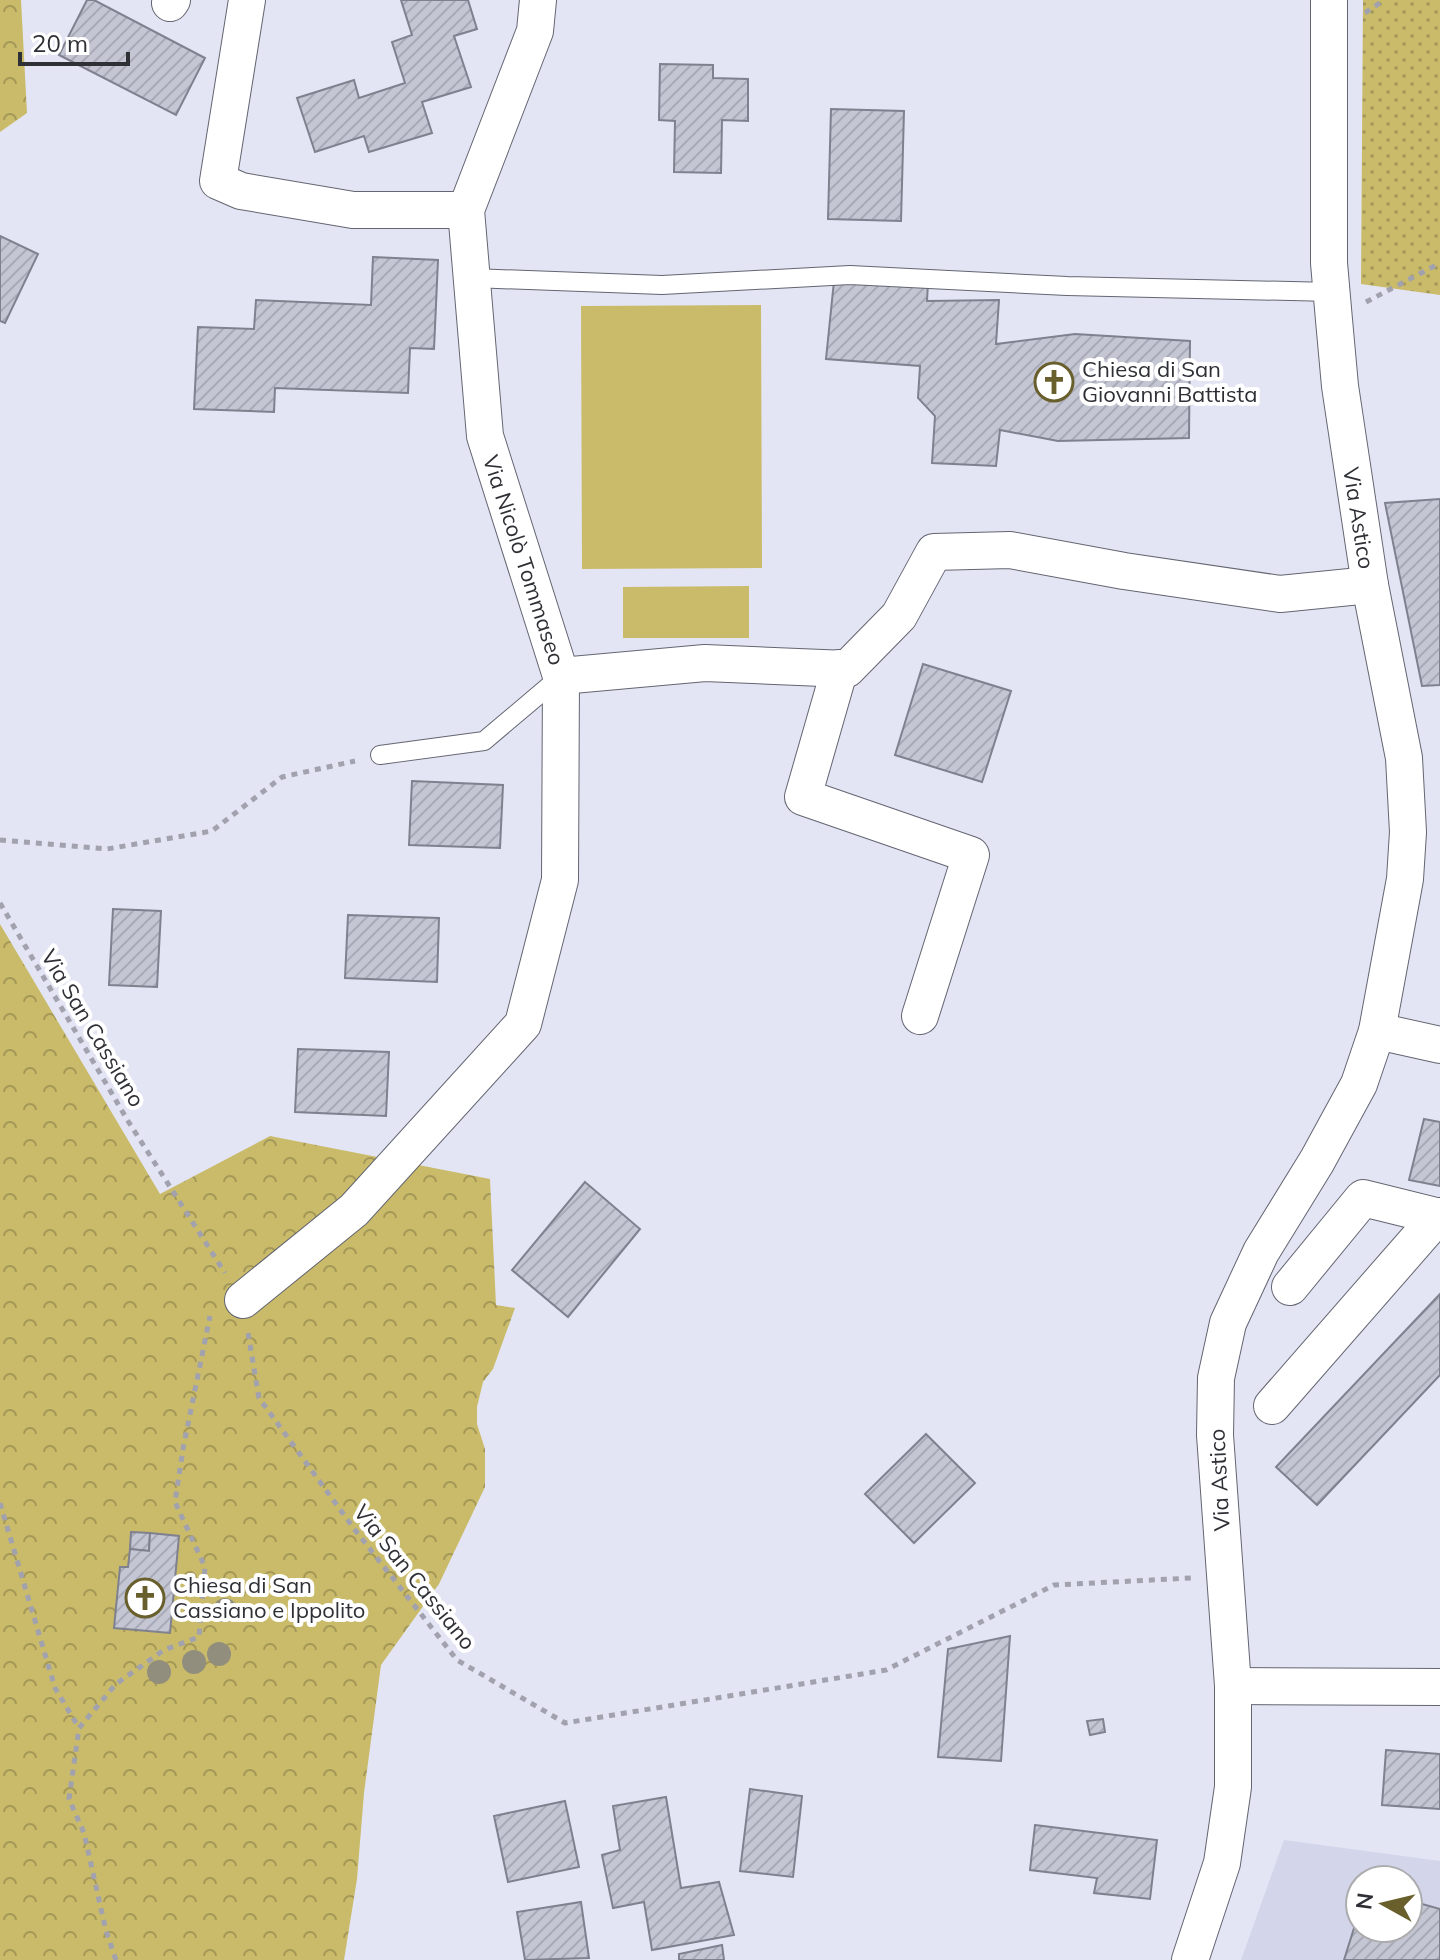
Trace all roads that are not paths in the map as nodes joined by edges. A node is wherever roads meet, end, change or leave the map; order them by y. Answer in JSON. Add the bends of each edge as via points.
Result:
{"nodes":[{"id":1,"x":247,"y":0,"type":"edge"},
{"id":2,"x":538,"y":0,"type":"edge"},
{"id":3,"x":1329,"y":0,"type":"edge"},
{"id":4,"x":466,"y":210,"type":"junction"},
{"id":5,"x":472,"y":278,"type":"junction"},
{"id":6,"x":1333,"y":306,"type":"junction"},
{"id":7,"x":1370,"y":585,"type":"junction"},
{"id":8,"x":840,"y":668,"type":"junction"},
{"id":9,"x":561,"y":676,"type":"junction"},
{"id":10,"x":380,"y":755,"type":"road end"},
{"id":11,"x":920,"y":1016,"type":"dead end"},
{"id":12,"x":1377,"y":1031,"type":"junction"},
{"id":13,"x":1440,"y":1045,"type":"edge"},
{"id":14,"x":1439,"y":1216,"type":"edge"},
{"id":15,"x":1290,"y":1287,"type":"dead end"},
{"id":16,"x":243,"y":1300,"type":"road end"},
{"id":17,"x":1272,"y":1406,"type":"dead end"},
{"id":18,"x":1233,"y":1686,"type":"junction"},
{"id":19,"x":1440,"y":1687,"type":"edge"},
{"id":20,"x":1190,"y":1960,"type":"edge"}],
"edges":[{"from":1,"to":4,"type":"street","via":[[218,181],[241,191],[353,210]]},
{"from":2,"to":4,"type":"street","name":"Via Nicolò Tommaseo","via":[[535,31]]},
{"from":3,"to":6,"type":"street","name":"Via Astico"},
{"from":4,"to":5,"type":"street","name":"Via Nicolò Tommaseo"},
{"from":5,"to":6,"type":"lane","via":[[662,285],[850,275]]},
{"from":5,"to":9,"type":"street","name":"Via Nicolò Tommaseo","via":[[485,436]]},
{"from":6,"to":7,"type":"street","name":"Via Astico"},
{"from":7,"to":8,"type":"street","via":[[1280,594],[1010,550],[934,552],[899,616],[847,669]]},
{"from":7,"to":12,"type":"street","name":"Via Astico","via":[[1404,758],[1408,832],[1405,879]]},
{"from":8,"to":9,"type":"street","via":[[705,663]]},
{"from":8,"to":11,"type":"street","via":[[803,797],[971,855]]},
{"from":9,"to":10,"type":"lane","via":[[484,741]]},
{"from":9,"to":16,"type":"street","name":"Via Nicolò Tommaseo","via":[[560,880],[523,1024],[354,1210]]},
{"from":12,"to":13,"type":"street"},
{"from":12,"to":18,"type":"street","name":"Via Astico","via":[[1359,1084],[1261,1252],[1228,1323],[1216,1378],[1215,1435]]},
{"from":14,"to":15,"type":"street","via":[[1363,1198]]},
{"from":14,"to":17,"type":"street"},
{"from":18,"to":19,"type":"street"},
{"from":18,"to":20,"type":"street","name":"Via Astico","via":[[1233,1787],[1222,1863]]}]}
